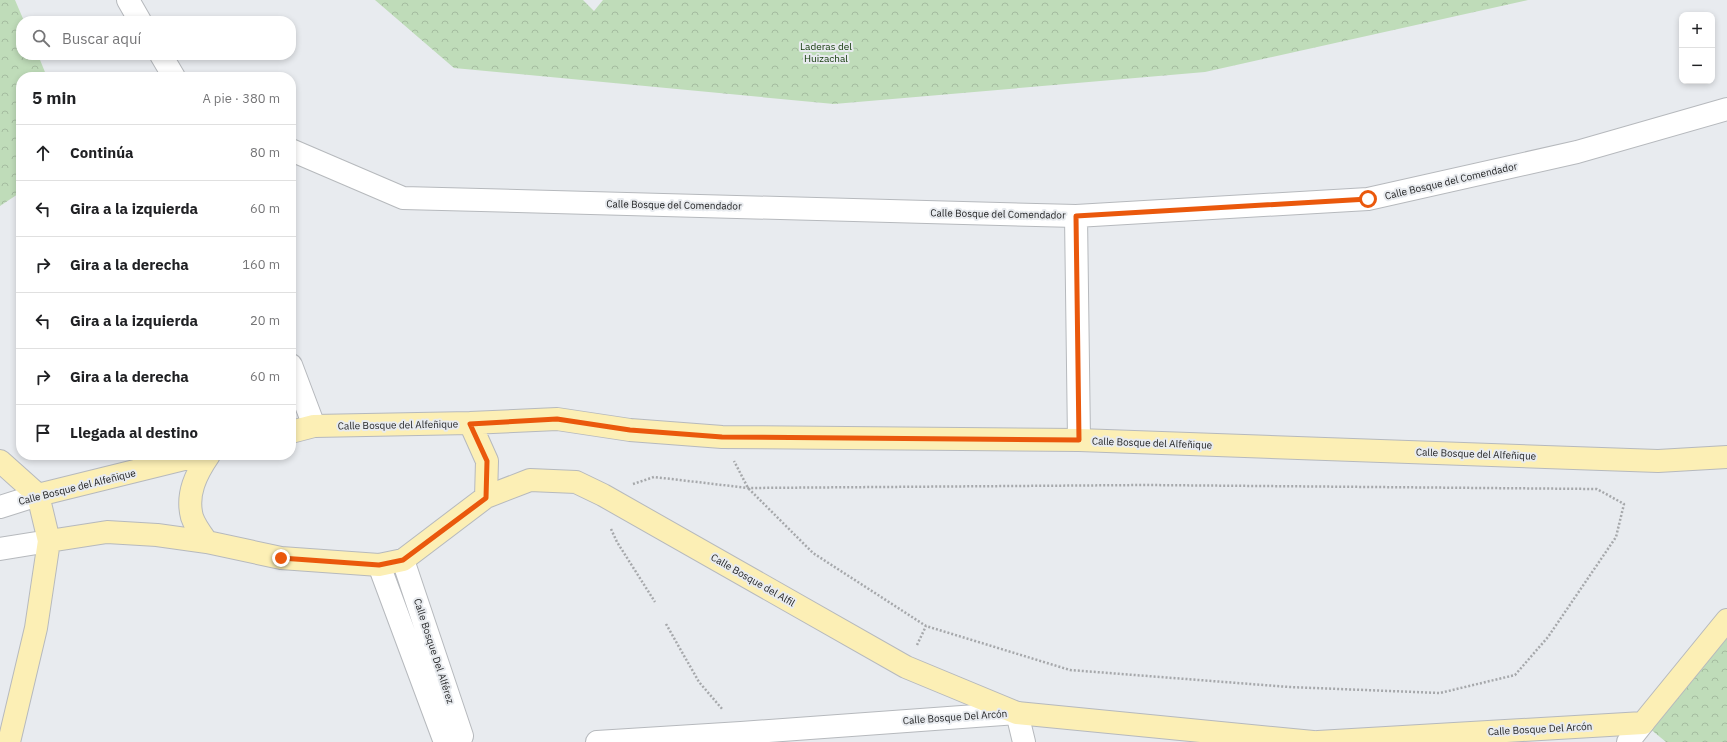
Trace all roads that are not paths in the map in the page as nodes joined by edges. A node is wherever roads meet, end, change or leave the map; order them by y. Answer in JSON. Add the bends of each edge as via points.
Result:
{"nodes":[{"id":1,"x":128,"y":0,"type":"edge"},
{"id":2,"x":137,"y":16,"type":"edge"},
{"id":3,"x":163,"y":60,"type":"edge"},
{"id":4,"x":171,"y":72,"type":"edge"},
{"id":5,"x":1727,"y":108,"type":"edge"},
{"id":6,"x":296,"y":152,"type":"edge"},
{"id":7,"x":1076,"y":216,"type":"junction"},
{"id":8,"x":296,"y":378,"type":"edge"},
{"id":9,"x":470,"y":424,"type":"junction"},
{"id":10,"x":314,"y":426,"type":"junction"},
{"id":11,"x":296,"y":431,"type":"edge"},
{"id":12,"x":1079,"y":440,"type":"junction"},
{"id":13,"x":1727,"y":456,"type":"edge"},
{"id":14,"x":180,"y":460,"type":"edge"},
{"id":15,"x":205,"y":460,"type":"edge"},
{"id":16,"x":0,"y":461,"type":"edge"},
{"id":17,"x":38,"y":495,"type":"junction"},
{"id":18,"x":486,"y":498,"type":"junction"},
{"id":19,"x":0,"y":507,"type":"edge"},
{"id":20,"x":49,"y":541,"type":"junction"},
{"id":21,"x":207,"y":542,"type":"junction"},
{"id":22,"x":0,"y":549,"type":"edge"},
{"id":23,"x":403,"y":560,"type":"junction"},
{"id":24,"x":379,"y":565,"type":"junction"},
{"id":25,"x":1727,"y":620,"type":"edge"},
{"id":26,"x":1017,"y":713,"type":"junction"},
{"id":27,"x":1643,"y":723,"type":"junction"},
{"id":28,"x":742,"y":738,"type":"edge"},
{"id":29,"x":9,"y":742,"type":"edge"},
{"id":30,"x":448,"y":742,"type":"edge"},
{"id":31,"x":459,"y":742,"type":"edge"},
{"id":32,"x":597,"y":742,"type":"edge"},
{"id":33,"x":1024,"y":742,"type":"edge"},
{"id":34,"x":1313,"y":742,"type":"edge"},
{"id":35,"x":1318,"y":742,"type":"edge"},
{"id":36,"x":1628,"y":742,"type":"edge"}],
"edges":[{"from":1,"to":2,"type":"street"},
{"from":3,"to":4,"type":"street"},
{"from":5,"to":7,"type":"street","name":"Calle Bosque del Comendador","via":[[1577,152],[1368,199]]},
{"from":6,"to":7,"type":"street","name":"Calle Bosque del Comendador","via":[[403,198]]},
{"from":7,"to":12,"type":"street"},
{"from":8,"to":10,"type":"street"},
{"from":9,"to":10,"type":"main road","name":"Calle Bosque del Alfeñique"},
{"from":9,"to":12,"type":"main road","name":"Calle Bosque del Alfeñique","via":[[557,419],[630,430],[722,437]]},
{"from":9,"to":18,"type":"main road","via":[[487,461]]},
{"from":10,"to":11,"type":"main road","name":"Calle Bosque del Alfeñique"},
{"from":12,"to":13,"type":"main road","name":"Calle Bosque del Alfeñique","via":[[1658,461]]},
{"from":14,"to":17,"type":"main road","name":"Calle Bosque del Alfeñique"},
{"from":15,"to":21,"type":"main road","via":[[189,494],[192,518]]},
{"from":16,"to":17,"type":"main road"},
{"from":17,"to":19,"type":"street","name":"Calle Bosque del Alfeñique"},
{"from":17,"to":20,"type":"main road"},
{"from":18,"to":23,"type":"main road"},
{"from":18,"to":26,"type":"main road","name":"Calle Bosque del Alfil","via":[[530,480],[576,482],[906,667]]},
{"from":20,"to":21,"type":"main road","via":[[107,532]]},
{"from":20,"to":22,"type":"street"},
{"from":20,"to":29,"type":"main road","via":[[36,628]]},
{"from":21,"to":24,"type":"main road","via":[[281,558]]},
{"from":23,"to":24,"type":"main road"},
{"from":23,"to":31,"type":"street","name":"Calle Bosque Del Alférez","via":[[462,736]]},
{"from":24,"to":30,"type":"street","name":"Calle Bosque Del Alférez","via":[[443,737]]},
{"from":25,"to":27,"type":"main road"},
{"from":26,"to":28,"type":"street","name":"Calle Bosque Del Arcón"},
{"from":26,"to":33,"type":"street"},
{"from":26,"to":34,"type":"main road","name":"Calle Bosque Del Arcón"},
{"from":27,"to":35,"type":"main road","name":"Calle Bosque Del Arcón"},
{"from":27,"to":36,"type":"street"},
{"from":28,"to":32,"type":"street","name":"Calle Bosque Del Arcón"}]}
